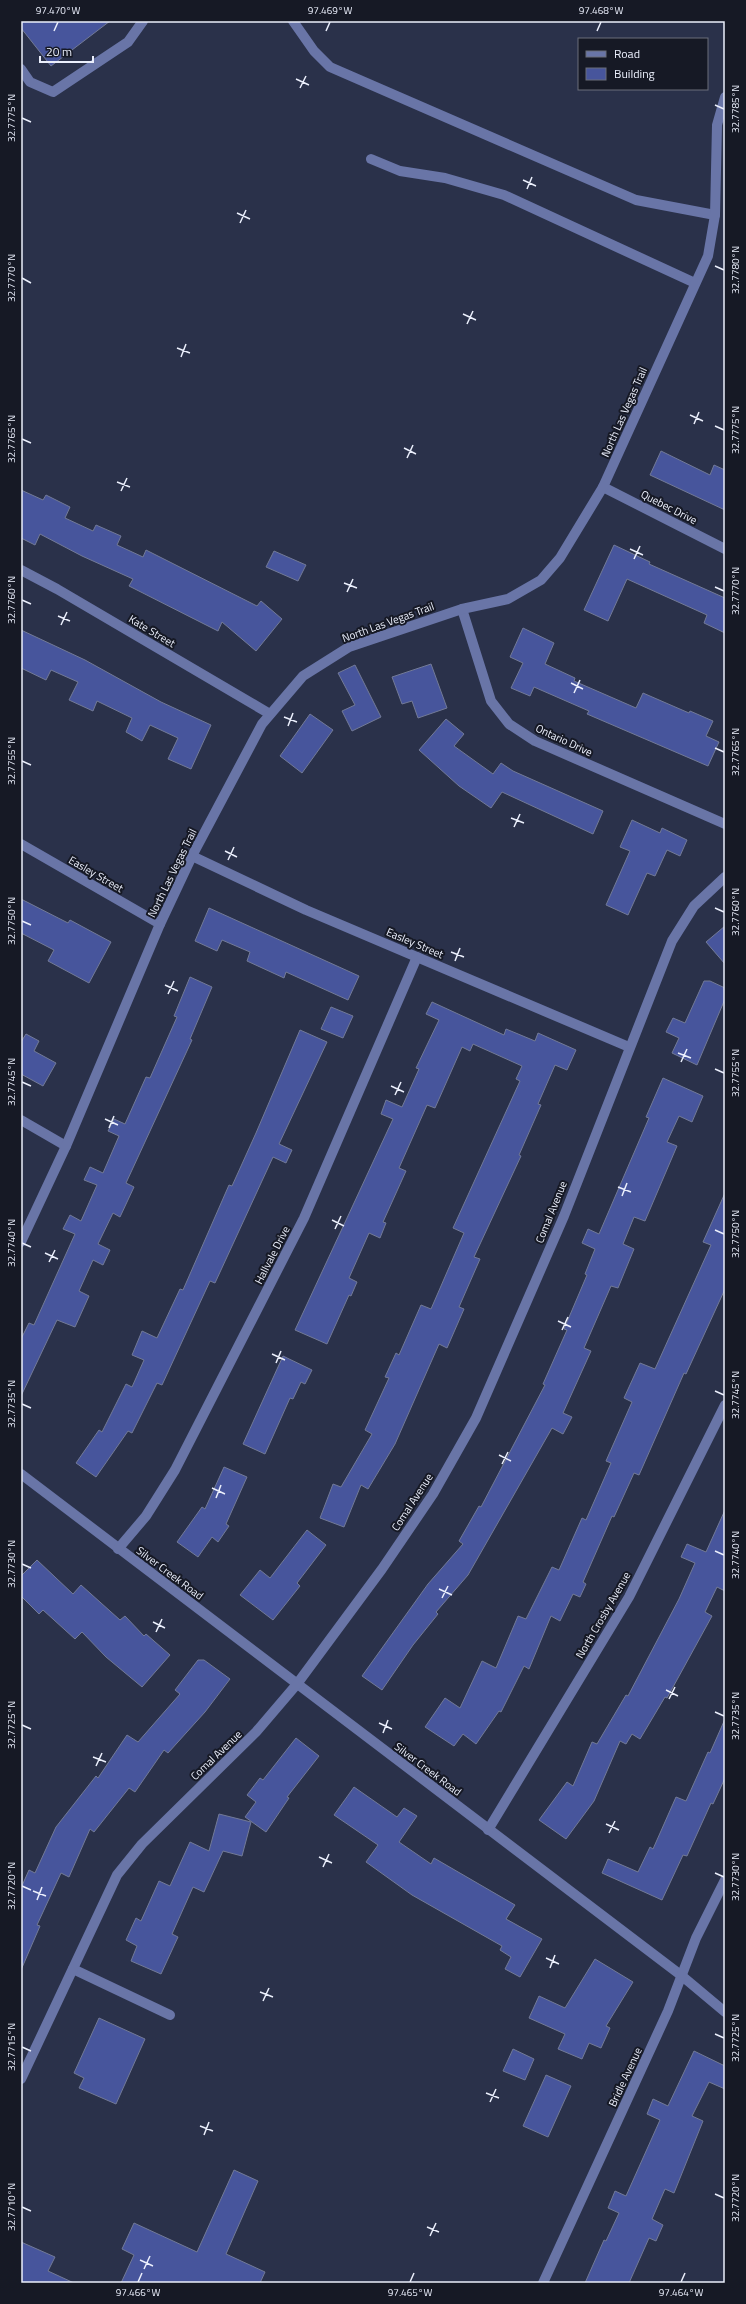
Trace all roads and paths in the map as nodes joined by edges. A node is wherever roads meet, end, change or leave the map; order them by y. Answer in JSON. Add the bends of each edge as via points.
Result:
{"nodes":[{"id":1,"x":143,"y":21,"type":"edge"},
{"id":2,"x":293,"y":21,"type":"edge"},
{"id":3,"x":21,"y":69,"type":"edge"},
{"id":4,"x":725,"y":96,"type":"edge"},
{"id":5,"x":718,"y":140,"type":"junction"},
{"id":6,"x":725,"y":148,"type":"edge"},
{"id":7,"x":371,"y":159,"type":"dead end"},
{"id":8,"x":715,"y":215,"type":"junction"},
{"id":9,"x":696,"y":283,"type":"junction"},
{"id":10,"x":603,"y":487,"type":"junction"},
{"id":11,"x":725,"y":549,"type":"edge"},
{"id":12,"x":21,"y":570,"type":"edge"},
{"id":13,"x":462,"y":609,"type":"junction"},
{"id":14,"x":270,"y":714,"type":"junction"},
{"id":15,"x":725,"y":824,"type":"edge"},
{"id":16,"x":21,"y":844,"type":"edge"},
{"id":17,"x":192,"y":856,"type":"junction"},
{"id":18,"x":725,"y":877,"type":"edge"},
{"id":19,"x":160,"y":924,"type":"junction"},
{"id":20,"x":418,"y":957,"type":"junction"},
{"id":21,"x":630,"y":1047,"type":"junction"},
{"id":22,"x":21,"y":1120,"type":"edge"},
{"id":23,"x":66,"y":1146,"type":"junction"},
{"id":24,"x":21,"y":1242,"type":"edge"},
{"id":25,"x":725,"y":1405,"type":"edge"},
{"id":26,"x":21,"y":1474,"type":"edge"},
{"id":27,"x":118,"y":1549,"type":"junction"},
{"id":28,"x":297,"y":1684,"type":"junction"},
{"id":29,"x":488,"y":1830,"type":"junction"},
{"id":30,"x":725,"y":1880,"type":"edge"},
{"id":31,"x":73,"y":1970,"type":"junction"},
{"id":32,"x":682,"y":1976,"type":"junction"},
{"id":33,"x":725,"y":2012,"type":"edge"},
{"id":34,"x":170,"y":2015,"type":"dead end"},
{"id":35,"x":21,"y":2079,"type":"edge"},
{"id":36,"x":543,"y":2283,"type":"edge"}],
"edges":[{"from":1,"to":3,"type":"street","via":[[128,42],[53,92],[30,82]]},
{"from":2,"to":8,"type":"street","via":[[314,51],[330,67],[636,200]]},
{"from":4,"to":5,"type":"street","name":"North Las Vegas Trail","via":[[717,126]]},
{"from":5,"to":6,"type":"street"},
{"from":5,"to":8,"type":"street","name":"North Las Vegas Trail"},
{"from":7,"to":9,"type":"street","via":[[400,171],[446,178],[504,195]]},
{"from":8,"to":9,"type":"street","name":"North Las Vegas Trail","via":[[708,256]]},
{"from":9,"to":10,"type":"street","name":"North Las Vegas Trail"},
{"from":10,"to":11,"type":"street","name":"Quebec Drive"},
{"from":10,"to":13,"type":"street","name":"North Las Vegas Trail","via":[[560,558],[540,580],[508,599]]},
{"from":12,"to":14,"type":"street","name":"Kate Street"},
{"from":13,"to":14,"type":"street","name":"North Las Vegas Trail","via":[[349,647],[303,676]]},
{"from":13,"to":15,"type":"street","name":"Ontario Drive","via":[[491,701],[509,724],[535,741]]},
{"from":14,"to":17,"type":"street","name":"North Las Vegas Trail","via":[[246,753]]},
{"from":16,"to":19,"type":"street","name":"Easley Street"},
{"from":17,"to":19,"type":"street","name":"North Las Vegas Trail"},
{"from":17,"to":20,"type":"street","name":"Easley Street","via":[[306,910]]},
{"from":18,"to":21,"type":"street","name":"Comal Avenue","via":[[694,906],[672,941]]},
{"from":19,"to":23,"type":"street","name":"North Las Vegas Trail"},
{"from":20,"to":21,"type":"street","name":"Easley Street"},
{"from":20,"to":27,"type":"street","name":"Hallvale Drive","via":[[301,1225],[175,1470],[146,1516]]},
{"from":21,"to":28,"type":"street","name":"Comal Avenue","via":[[564,1216],[476,1418],[433,1494],[382,1570]]},
{"from":22,"to":23,"type":"street"},
{"from":23,"to":24,"type":"street","name":"North Las Vegas Trail"},
{"from":25,"to":29,"type":"street","name":"North Crosby Avenue","via":[[629,1597]]},
{"from":26,"to":27,"type":"street","name":"Silver Creek Road"},
{"from":27,"to":28,"type":"street","name":"Silver Creek Road"},
{"from":28,"to":29,"type":"street","name":"Silver Creek Road"},
{"from":28,"to":31,"type":"street","name":"Comal Avenue","via":[[256,1732],[142,1844],[117,1875]]},
{"from":29,"to":32,"type":"street","name":"Silver Creek Road"},
{"from":30,"to":32,"type":"street","name":"Bridle Avenue","via":[[696,1938]]},
{"from":31,"to":34,"type":"street"},
{"from":31,"to":35,"type":"street","name":"Comal Avenue"},
{"from":32,"to":33,"type":"street","name":"Silver Creek Road"},
{"from":32,"to":36,"type":"street","name":"Bridle Avenue"}]}
